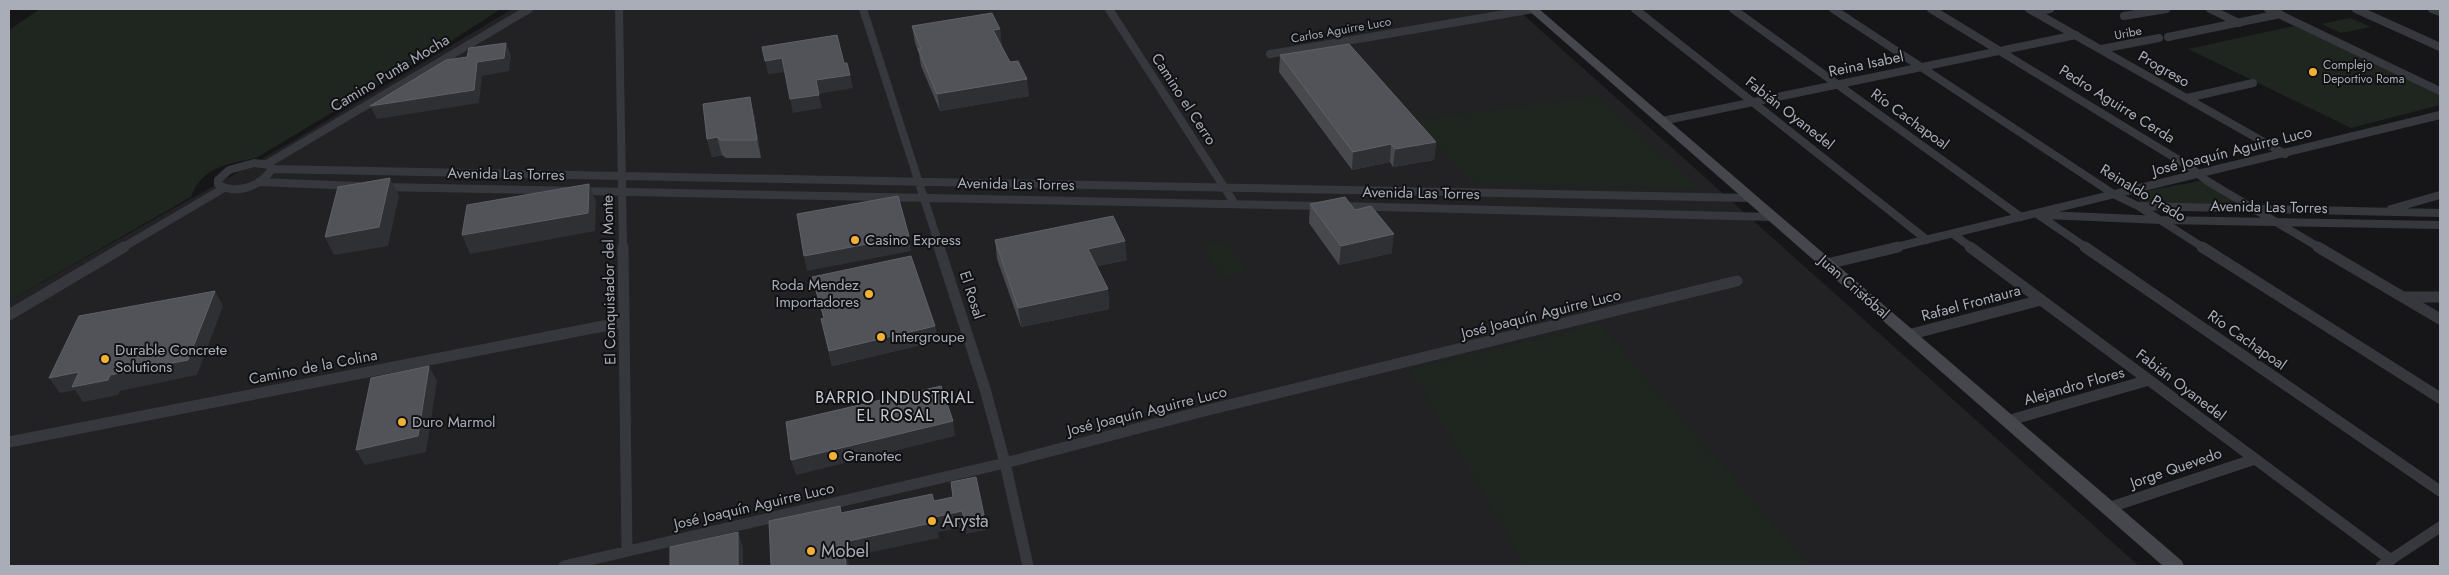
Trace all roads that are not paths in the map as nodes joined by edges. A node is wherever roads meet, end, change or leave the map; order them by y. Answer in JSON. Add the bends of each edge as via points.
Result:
{"nodes":[{"id":1,"x":529,"y":9,"type":"edge"},
{"id":2,"x":619,"y":9,"type":"edge"},
{"id":3,"x":863,"y":9,"type":"edge"},
{"id":4,"x":1109,"y":9,"type":"edge"},
{"id":5,"x":1533,"y":9,"type":"edge"},
{"id":6,"x":1635,"y":9,"type":"edge"},
{"id":7,"x":1733,"y":9,"type":"edge"},
{"id":8,"x":1833,"y":9,"type":"edge"},
{"id":9,"x":1932,"y":9,"type":"edge"},
{"id":10,"x":2050,"y":9,"type":"edge"},
{"id":11,"x":2166,"y":9,"type":"edge"},
{"id":12,"x":2210,"y":9,"type":"edge"},
{"id":13,"x":2268,"y":9,"type":"edge"},
{"id":14,"x":2356,"y":9,"type":"edge"},
{"id":15,"x":2432,"y":9,"type":"edge"},
{"id":16,"x":2032,"y":10,"type":"edge"},
{"id":17,"x":2440,"y":12,"type":"edge"},
{"id":18,"x":2280,"y":14,"type":"junction"},
{"id":19,"x":2124,"y":16,"type":"dead end"},
{"id":20,"x":2239,"y":23,"type":"junction"},
{"id":21,"x":2076,"y":35,"type":"junction"},
{"id":22,"x":2168,"y":37,"type":"dead end"},
{"id":23,"x":2159,"y":38,"type":"dead end"},
{"id":24,"x":2440,"y":47,"type":"edge"},
{"id":25,"x":2101,"y":49,"type":"junction"},
{"id":26,"x":2001,"y":51,"type":"junction"},
{"id":27,"x":1270,"y":54,"type":"dead end"},
{"id":28,"x":1922,"y":67,"type":"junction"},
{"id":29,"x":2253,"y":83,"type":"dead end"},
{"id":30,"x":1837,"y":84,"type":"junction"},
{"id":31,"x":2440,"y":91,"type":"edge"},
{"id":32,"x":2187,"y":98,"type":"junction"},
{"id":33,"x":1752,"y":102,"type":"junction"},
{"id":34,"x":2440,"y":116,"type":"edge"},
{"id":35,"x":1662,"y":121,"type":"junction"},
{"id":36,"x":2285,"y":154,"type":"junction"},
{"id":37,"x":270,"y":166,"type":"junction"},
{"id":38,"x":621,"y":174,"type":"junction"},
{"id":39,"x":2199,"y":174,"type":"junction"},
{"id":40,"x":919,"y":180,"type":"junction"},
{"id":41,"x":259,"y":182,"type":"junction"},
{"id":42,"x":1224,"y":187,"type":"junction"},
{"id":43,"x":224,"y":188,"type":"junction"},
{"id":44,"x":623,"y":191,"type":"junction"},
{"id":45,"x":1395,"y":191,"type":"junction"},
{"id":46,"x":1450,"y":192,"type":"junction"},
{"id":47,"x":2115,"y":195,"type":"junction"},
{"id":48,"x":2440,"y":196,"type":"edge"},
{"id":49,"x":924,"y":197,"type":"junction"},
{"id":50,"x":1750,"y":198,"type":"junction"},
{"id":51,"x":1235,"y":204,"type":"junction"},
{"id":52,"x":2138,"y":206,"type":"junction"},
{"id":53,"x":1360,"y":207,"type":"junction"},
{"id":54,"x":1454,"y":208,"type":"junction"},
{"id":55,"x":2253,"y":208,"type":"junction"},
{"id":56,"x":2380,"y":212,"type":"junction"},
{"id":57,"x":2440,"y":213,"type":"edge"},
{"id":58,"x":2037,"y":214,"type":"junction"},
{"id":59,"x":1773,"y":217,"type":"junction"},
{"id":60,"x":2021,"y":217,"type":"junction"},
{"id":61,"x":2161,"y":220,"type":"junction"},
{"id":62,"x":2276,"y":222,"type":"junction"},
{"id":63,"x":2440,"y":225,"type":"edge"},
{"id":64,"x":1953,"y":234,"type":"junction"},
{"id":65,"x":1927,"y":240,"type":"junction"},
{"id":66,"x":1827,"y":264,"type":"junction"},
{"id":67,"x":1738,"y":281,"type":"dead end"},
{"id":68,"x":2403,"y":297,"type":"junction"},
{"id":69,"x":2440,"y":297,"type":"edge"},
{"id":70,"x":2041,"y":300,"type":"junction"},
{"id":71,"x":9,"y":314,"type":"edge"},
{"id":72,"x":2440,"y":319,"type":"edge"},
{"id":73,"x":624,"y":322,"type":"junction"},
{"id":74,"x":1908,"y":335,"type":"junction"},
{"id":75,"x":2149,"y":380,"type":"junction"},
{"id":76,"x":2440,"y":398,"type":"edge"},
{"id":77,"x":2008,"y":421,"type":"junction"},
{"id":78,"x":9,"y":442,"type":"edge"},
{"id":79,"x":2255,"y":459,"type":"junction"},
{"id":80,"x":1005,"y":463,"type":"junction"},
{"id":81,"x":2440,"y":491,"type":"edge"},
{"id":82,"x":2108,"y":508,"type":"junction"},
{"id":83,"x":2440,"y":527,"type":"edge"},
{"id":84,"x":627,"y":551,"type":"junction"},
{"id":85,"x":2386,"y":563,"type":"edge"},
{"id":86,"x":564,"y":566,"type":"edge"},
{"id":87,"x":1028,"y":566,"type":"edge"},
{"id":88,"x":2175,"y":566,"type":"edge"}],
"edges":[{"from":1,"to":37,"type":"street","name":"Camino Punta Mocha"},
{"from":2,"to":38,"type":"street","name":"El Conquistador del Monte"},
{"from":3,"to":40,"type":"street","name":"El Rosal"},
{"from":4,"to":42,"type":"street","name":"Camino el Cerro"},
{"from":5,"to":27,"type":"street","name":"Carlos Aguirre Luco"},
{"from":5,"to":35,"type":"street","name":"Juan Cristóbal"},
{"from":6,"to":33,"type":"street","name":"Fabián Oyanedel"},
{"from":7,"to":30,"type":"street","name":"Río Cachapoal"},
{"from":8,"to":28,"type":"street","name":"Reinaldo Prado"},
{"from":9,"to":26,"type":"street","name":"Pedro Aguirre Cerda"},
{"from":10,"to":16,"type":"street"},
{"from":11,"to":19,"type":"street"},
{"from":12,"to":20,"type":"street"},
{"from":13,"to":18,"type":"street"},
{"from":14,"to":24,"type":"street"},
{"from":15,"to":17,"type":"street"},
{"from":16,"to":21,"type":"street","name":"Progreso"},
{"from":18,"to":20,"type":"street"},
{"from":18,"to":31,"type":"street"},
{"from":20,"to":22,"type":"street"},
{"from":21,"to":25,"type":"street","name":"Progreso"},
{"from":21,"to":26,"type":"street","name":"Reina Isabel"},
{"from":23,"to":25,"type":"street","name":"Uribe"},
{"from":25,"to":32,"type":"street","name":"Progreso"},
{"from":26,"to":28,"type":"street","name":"Reina Isabel"},
{"from":26,"to":39,"type":"street","name":"Pedro Aguirre Cerda"},
{"from":28,"to":30,"type":"street","name":"Reina Isabel"},
{"from":28,"to":47,"type":"street","name":"Reinaldo Prado"},
{"from":29,"to":32,"type":"street"},
{"from":30,"to":33,"type":"street","name":"Reina Isabel"},
{"from":30,"to":60,"type":"street","name":"Río Cachapoal"},
{"from":32,"to":36,"type":"street","name":"Progreso"},
{"from":33,"to":35,"type":"street","name":"Reina Isabel"},
{"from":33,"to":65,"type":"street","name":"Fabián Oyanedel"},
{"from":34,"to":36,"type":"street","name":"José Joaquín Aguirre Luco"},
{"from":35,"to":50,"type":"street","name":"Juan Cristóbal"},
{"from":36,"to":39,"type":"street","name":"José Joaquín Aguirre Luco"},
{"from":37,"to":38,"type":"street","name":"Avenida Las Torres"},
{"from":37,"to":41,"type":"street","via":[[269,176]]},
{"from":37,"to":43,"type":"street","name":"Avenida Las Torres","via":[[246,164],[225,173],[218,180]]},
{"from":38,"to":40,"type":"street","name":"Avenida Las Torres"},
{"from":38,"to":44,"type":"street","name":"El Conquistador del Monte"},
{"from":39,"to":47,"type":"street","name":"José Joaquín Aguirre Luco"},
{"from":39,"to":55,"type":"street","name":"Pedro Aguirre Cerda"},
{"from":40,"to":42,"type":"street","name":"Avenida Las Torres"},
{"from":40,"to":49,"type":"street","name":"El Rosal"},
{"from":41,"to":43,"type":"street"},
{"from":41,"to":44,"type":"street","name":"Avenida Las Torres"},
{"from":42,"to":45,"type":"street","name":"Avenida Las Torres"},
{"from":42,"to":51,"type":"street","name":"Camino el Cerro"},
{"from":43,"to":71,"type":"street"},
{"from":44,"to":49,"type":"street","name":"Avenida Las Torres"},
{"from":44,"to":73,"type":"street","name":"El Conquistador del Monte"},
{"from":45,"to":46,"type":"street","name":"Avenida Las Torres"},
{"from":45,"to":53,"type":"street","via":[[1389,200]]},
{"from":46,"to":50,"type":"street","name":"Avenida Las Torres"},
{"from":46,"to":54,"type":"street","via":[[1458,202]]},
{"from":47,"to":52,"type":"street","name":"Reinaldo Prado"},
{"from":47,"to":58,"type":"street","name":"José Joaquín Aguirre Luco"},
{"from":48,"to":56,"type":"street"},
{"from":49,"to":51,"type":"street","name":"Avenida Las Torres"},
{"from":49,"to":80,"type":"street","name":"El Rosal"},
{"from":50,"to":59,"type":"street","name":"Juan Cristóbal"},
{"from":51,"to":53,"type":"street","name":"Avenida Las Torres"},
{"from":52,"to":55,"type":"street","name":"Avenida Las Torres"},
{"from":52,"to":61,"type":"street","name":"Reinaldo Prado"},
{"from":53,"to":54,"type":"street","name":"Avenida Las Torres"},
{"from":54,"to":59,"type":"street","name":"Avenida Las Torres"},
{"from":55,"to":56,"type":"street","name":"Avenida Las Torres"},
{"from":55,"to":62,"type":"street","name":"Pedro Aguirre Cerda"},
{"from":56,"to":57,"type":"street","name":"Avenida Las Torres"},
{"from":58,"to":60,"type":"street","name":"José Joaquín Aguirre Luco"},
{"from":58,"to":61,"type":"street","name":"Avenida Las Torres"},
{"from":58,"to":81,"type":"street","name":"Río Cachapoal"},
{"from":59,"to":66,"type":"street","name":"Juan Cristóbal"},
{"from":60,"to":64,"type":"street","name":"José Joaquín Aguirre Luco"},
{"from":61,"to":62,"type":"street","name":"Avenida Las Torres"},
{"from":61,"to":76,"type":"street","name":"Reinaldo Prado"},
{"from":62,"to":63,"type":"street","name":"Avenida Las Torres"},
{"from":62,"to":68,"type":"street","name":"Pedro Aguirre Cerda"},
{"from":64,"to":65,"type":"street","name":"José Joaquín Aguirre Luco"},
{"from":64,"to":70,"type":"street","name":"Fabián Oyanedel"},
{"from":65,"to":66,"type":"street","name":"José Joaquín Aguirre Luco"},
{"from":66,"to":74,"type":"street","name":"Juan Cristóbal"},
{"from":67,"to":80,"type":"street","name":"José Joaquín Aguirre Luco"},
{"from":68,"to":69,"type":"street"},
{"from":68,"to":72,"type":"street","name":"Pedro Aguirre Cerda"},
{"from":70,"to":74,"type":"street","name":"Rafael Frontaura"},
{"from":70,"to":75,"type":"street","name":"Fabián Oyanedel"},
{"from":73,"to":78,"type":"street","name":"Camino de la Colina"},
{"from":73,"to":84,"type":"street","name":"El Conquistador del Monte"},
{"from":74,"to":77,"type":"street","name":"Juan Cristóbal"},
{"from":75,"to":77,"type":"street","name":"Alejandro Flores"},
{"from":75,"to":79,"type":"street","name":"Fabián Oyanedel"},
{"from":77,"to":82,"type":"street","name":"Juan Cristóbal"},
{"from":79,"to":82,"type":"street","name":"Jorge Quevedo"},
{"from":79,"to":85,"type":"street","name":"Fabián Oyanedel"},
{"from":80,"to":84,"type":"street","name":"José Joaquín Aguirre Luco"},
{"from":80,"to":87,"type":"street","name":"El Rosal"},
{"from":82,"to":88,"type":"street","name":"Juan Cristóbal"},
{"from":83,"to":85,"type":"street"},
{"from":84,"to":86,"type":"street","name":"José Joaquín Aguirre Luco"}]}
